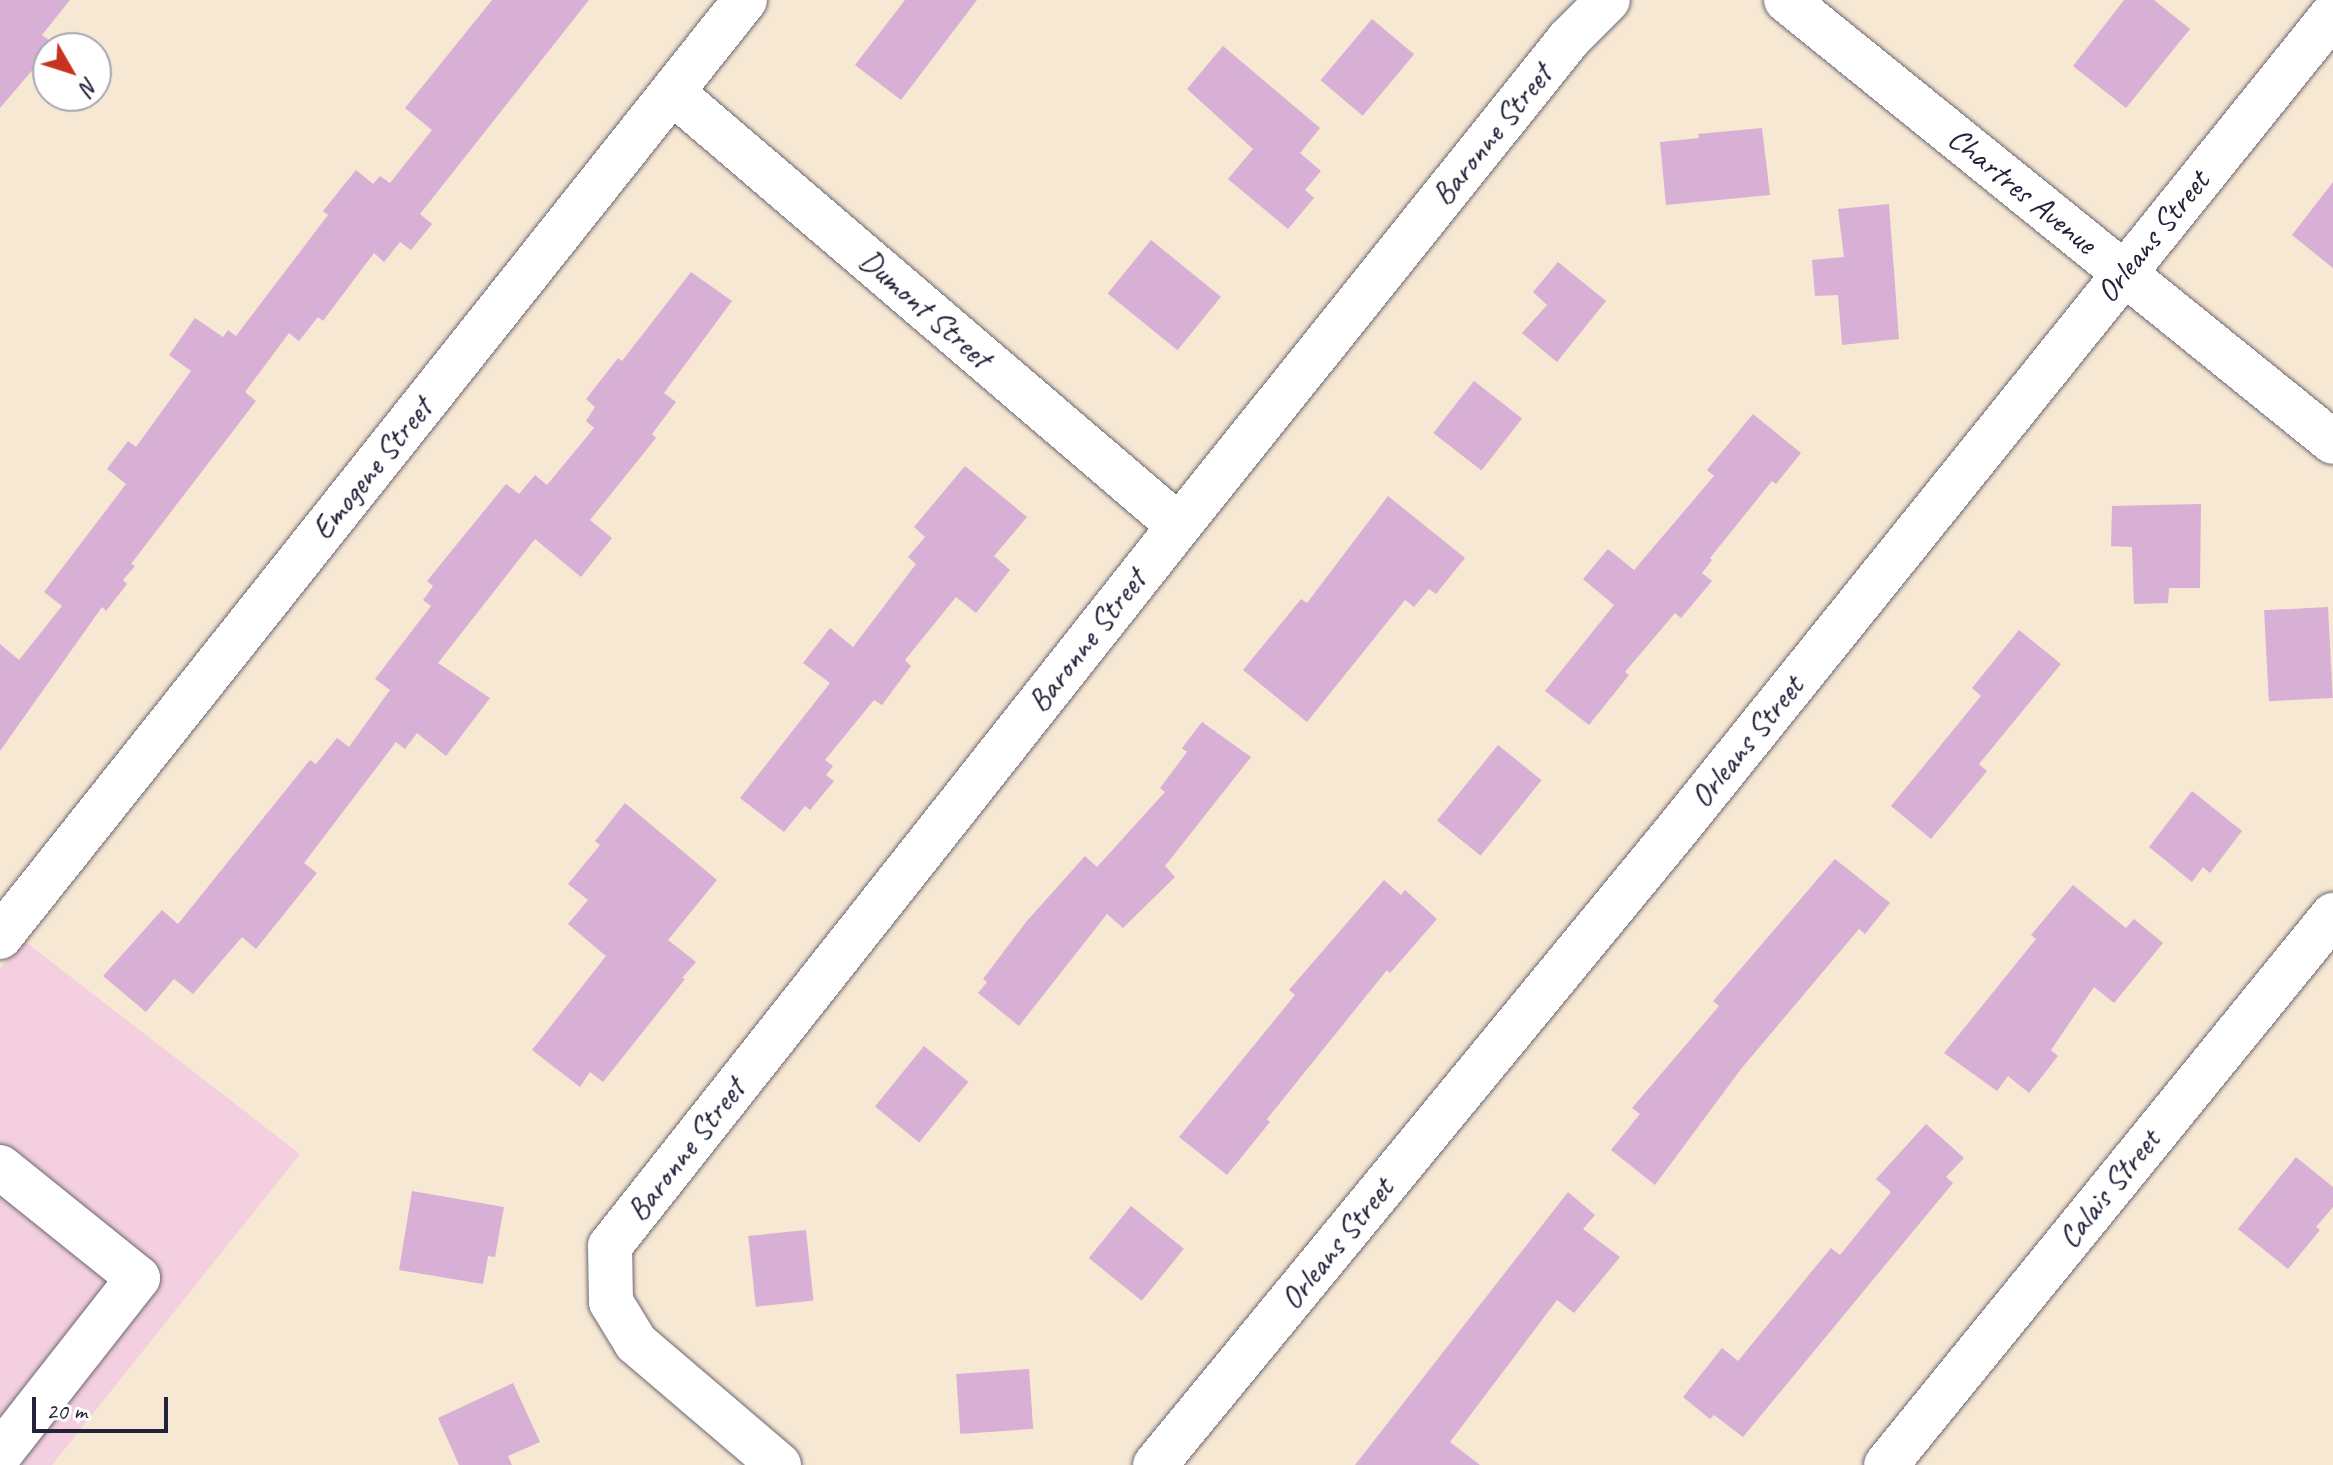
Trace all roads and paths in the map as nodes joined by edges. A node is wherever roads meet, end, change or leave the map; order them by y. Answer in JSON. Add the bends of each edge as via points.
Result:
{"nodes":[{"id":1,"x":745,"y":0,"type":"edge"},
{"id":2,"x":1608,"y":0,"type":"edge"},
{"id":3,"x":1786,"y":0,"type":"edge"},
{"id":4,"x":2333,"y":14,"type":"edge"},
{"id":5,"x":672,"y":92,"type":"junction"},
{"id":6,"x":2123,"y":274,"type":"junction"},
{"id":7,"x":2333,"y":442,"type":"edge"},
{"id":8,"x":1179,"y":526,"type":"junction"},
{"id":9,"x":14,"y":891,"type":"edge"},
{"id":10,"x":2333,"y":915,"type":"edge"},
{"id":11,"x":0,"y":937,"type":"edge"},
{"id":12,"x":0,"y":1167,"type":"edge"},
{"id":13,"x":0,"y":1454,"type":"edge"},
{"id":14,"x":779,"y":1465,"type":"edge"},
{"id":15,"x":1155,"y":1465,"type":"edge"},
{"id":16,"x":1886,"y":1465,"type":"edge"}],
"edges":[{"from":1,"to":5,"type":"street","name":"Emogene Street"},
{"from":2,"to":8,"type":"street","name":"Baronne Street","via":[[1569,39]]},
{"from":3,"to":6,"type":"street","name":"Chartres Avenue"},
{"from":4,"to":6,"type":"street","name":"Orleans Street"},
{"from":5,"to":8,"type":"street","name":"Dumont Street"},
{"from":5,"to":9,"type":"street","name":"Emogene Street"},
{"from":6,"to":7,"type":"street","name":"Chartres Avenue"},
{"from":6,"to":15,"type":"street","name":"Orleans Street","via":[[1670,838]]},
{"from":8,"to":14,"type":"street","name":"Baronne Street","via":[[610,1246],[611,1302],[636,1343]]},
{"from":9,"to":11,"type":"street","name":"Emogene Street"},
{"from":10,"to":16,"type":"street","name":"Calais Street"},
{"from":12,"to":13,"type":"street","via":[[138,1278]]}]}
